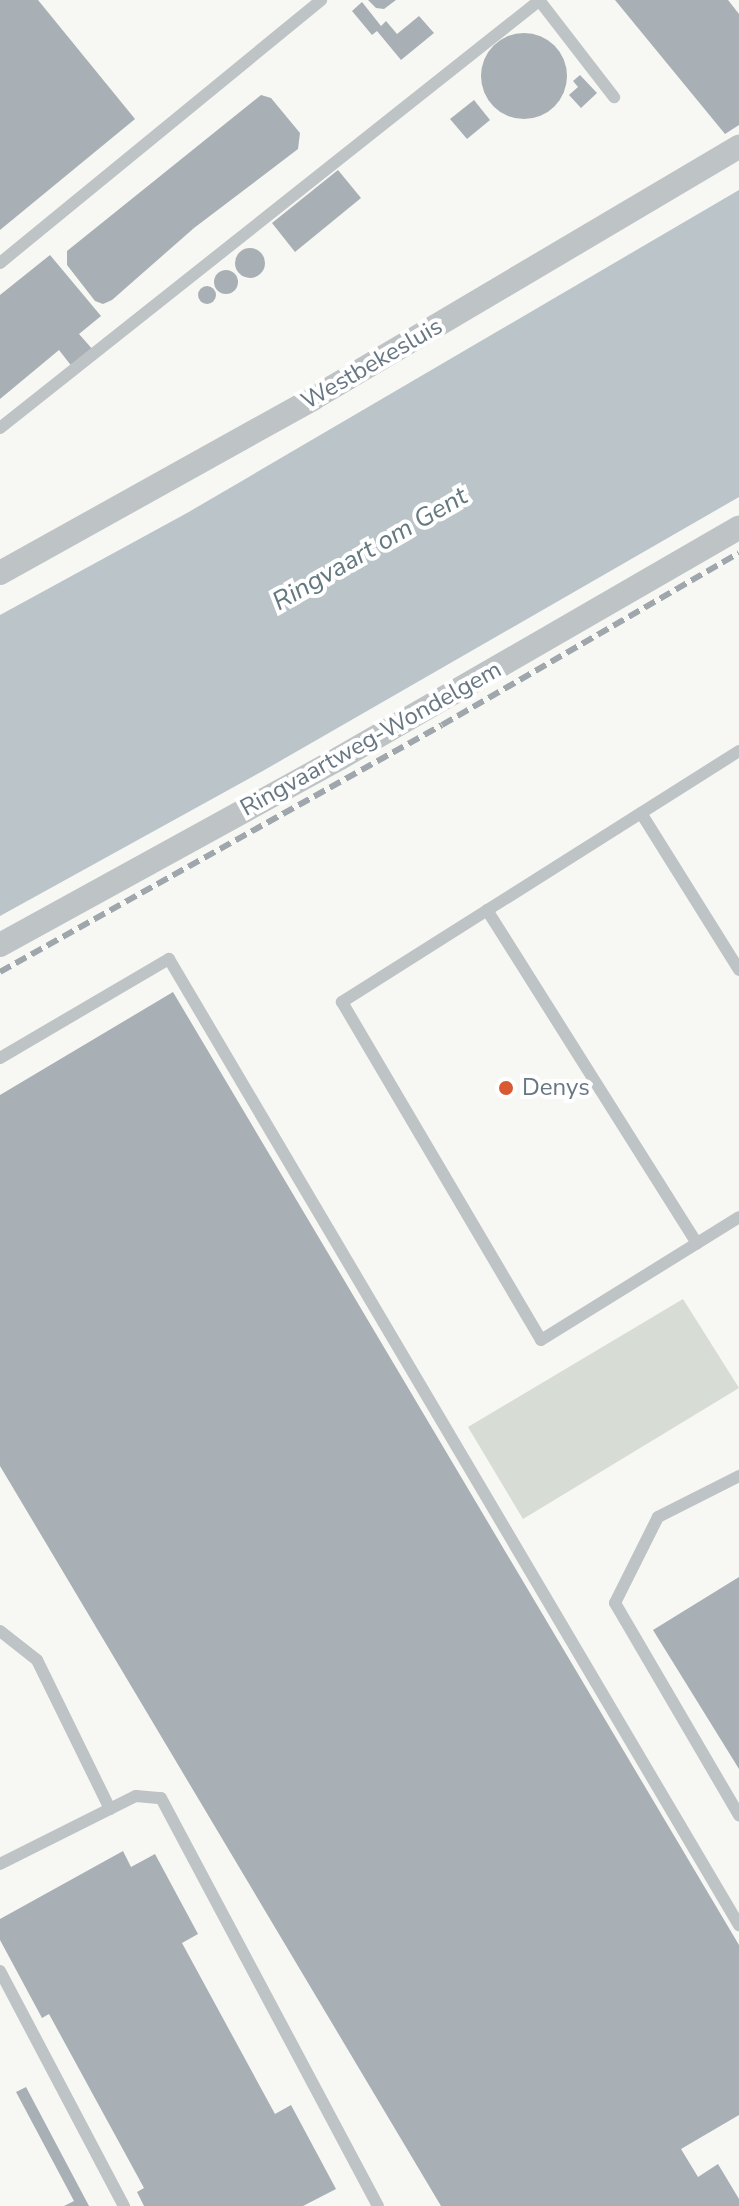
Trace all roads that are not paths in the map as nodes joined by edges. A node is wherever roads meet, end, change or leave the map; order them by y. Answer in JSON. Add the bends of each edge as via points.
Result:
{"nodes":[{"id":1,"x":321,"y":0,"type":"edge"},
{"id":2,"x":539,"y":0,"type":"edge"},
{"id":3,"x":614,"y":97,"type":"dead end"},
{"id":4,"x":739,"y":147,"type":"edge"},
{"id":5,"x":0,"y":263,"type":"edge"},
{"id":6,"x":0,"y":428,"type":"edge"},
{"id":7,"x":739,"y":528,"type":"edge"},
{"id":8,"x":0,"y":573,"type":"edge"},
{"id":9,"x":739,"y":751,"type":"edge"},
{"id":10,"x":641,"y":813,"type":"junction"},
{"id":11,"x":487,"y":910,"type":"junction"},
{"id":12,"x":0,"y":945,"type":"edge"},
{"id":13,"x":739,"y":970,"type":"edge"},
{"id":14,"x":0,"y":1058,"type":"edge"},
{"id":15,"x":739,"y":1217,"type":"edge"},
{"id":16,"x":697,"y":1243,"type":"junction"},
{"id":17,"x":739,"y":1476,"type":"edge"},
{"id":18,"x":0,"y":1631,"type":"edge"},
{"id":19,"x":110,"y":1809,"type":"junction"},
{"id":20,"x":739,"y":1815,"type":"edge"},
{"id":21,"x":0,"y":1864,"type":"edge"},
{"id":22,"x":739,"y":1925,"type":"edge"},
{"id":23,"x":0,"y":1971,"type":"edge"},
{"id":24,"x":124,"y":2206,"type":"edge"},
{"id":25,"x":378,"y":2206,"type":"edge"}],
"edges":[{"from":1,"to":5,"type":"lane"},
{"from":2,"to":3,"type":"lane"},
{"from":2,"to":6,"type":"lane"},
{"from":4,"to":8,"type":"street","name":"Westbekesluis","via":[[314,398]]},
{"from":7,"to":12,"type":"street","name":"Ringvaartweg-Wondelgem","via":[[340,758]]},
{"from":9,"to":10,"type":"lane"},
{"from":10,"to":11,"type":"lane"},
{"from":10,"to":13,"type":"lane"},
{"from":11,"to":16,"type":"lane"},
{"from":11,"to":16,"type":"lane","via":[[342,1002],[541,1340]]},
{"from":14,"to":22,"type":"lane","via":[[169,959]]},
{"from":15,"to":16,"type":"lane"},
{"from":17,"to":20,"type":"lane","via":[[658,1517],[615,1603]]},
{"from":18,"to":19,"type":"lane","via":[[37,1660]]},
{"from":19,"to":21,"type":"lane"},
{"from":19,"to":25,"type":"lane","via":[[136,1796],[161,1798]]},
{"from":23,"to":24,"type":"lane"}]}
